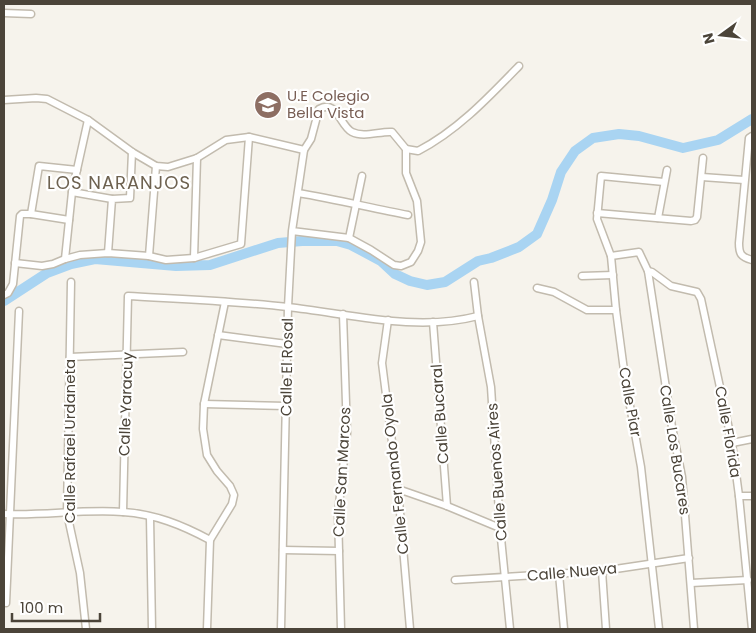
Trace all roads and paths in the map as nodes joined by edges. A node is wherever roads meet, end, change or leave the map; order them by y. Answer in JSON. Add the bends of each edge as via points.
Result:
{"nodes":[{"id":1,"x":4,"y":13,"type":"edge"},
{"id":2,"x":31,"y":14,"type":"dead end"},
{"id":3,"x":519,"y":66,"type":"dead end"},
{"id":4,"x":4,"y":100,"type":"edge"},
{"id":5,"x":88,"y":120,"type":"junction"},
{"id":6,"x":752,"y":136,"type":"edge"},
{"id":7,"x":249,"y":138,"type":"junction"},
{"id":8,"x":406,"y":149,"type":"junction"},
{"id":9,"x":304,"y":150,"type":"junction"},
{"id":10,"x":132,"y":152,"type":"junction"},
{"id":11,"x":197,"y":158,"type":"junction"},
{"id":12,"x":703,"y":158,"type":"dead end"},
{"id":13,"x":156,"y":166,"type":"junction"},
{"id":14,"x":77,"y":170,"type":"junction"},
{"id":15,"x":667,"y":170,"type":"dead end"},
{"id":16,"x":362,"y":176,"type":"dead end"},
{"id":17,"x":702,"y":177,"type":"junction"},
{"id":18,"x":744,"y":180,"type":"junction"},
{"id":19,"x":664,"y":182,"type":"junction"},
{"id":20,"x":72,"y":192,"type":"junction"},
{"id":21,"x":298,"y":193,"type":"junction"},
{"id":22,"x":112,"y":198,"type":"junction"},
{"id":23,"x":357,"y":205,"type":"junction"},
{"id":24,"x":597,"y":212,"type":"junction"},
{"id":25,"x":31,"y":214,"type":"junction"},
{"id":26,"x":408,"y":215,"type":"dead end"},
{"id":27,"x":658,"y":218,"type":"junction"},
{"id":28,"x":69,"y":220,"type":"junction"},
{"id":29,"x":292,"y":234,"type":"junction"},
{"id":30,"x":349,"y":238,"type":"junction"},
{"id":31,"x":108,"y":253,"type":"junction"},
{"id":32,"x":149,"y":256,"type":"junction"},
{"id":33,"x":611,"y":256,"type":"junction"},
{"id":34,"x":194,"y":258,"type":"junction"},
{"id":35,"x":65,"y":259,"type":"junction"},
{"id":36,"x":752,"y":260,"type":"edge"},
{"id":37,"x":15,"y":263,"type":"junction"},
{"id":38,"x":648,"y":271,"type":"junction"},
{"id":39,"x":612,"y":275,"type":"junction"},
{"id":40,"x":582,"y":276,"type":"dead end"},
{"id":41,"x":71,"y":282,"type":"dead end"},
{"id":42,"x":474,"y":282,"type":"dead end"},
{"id":43,"x":537,"y":288,"type":"dead end"},
{"id":44,"x":4,"y":295,"type":"edge"},
{"id":45,"x":225,"y":302,"type":"junction"},
{"id":46,"x":288,"y":307,"type":"junction"},
{"id":47,"x":616,"y":310,"type":"junction"},
{"id":48,"x":19,"y":312,"type":"dead end"},
{"id":49,"x":343,"y":314,"type":"junction"},
{"id":50,"x":478,"y":316,"type":"junction"},
{"id":51,"x":388,"y":320,"type":"junction"},
{"id":52,"x":433,"y":322,"type":"junction"},
{"id":53,"x":218,"y":335,"type":"junction"},
{"id":54,"x":287,"y":344,"type":"junction"},
{"id":55,"x":183,"y":352,"type":"dead end"},
{"id":56,"x":128,"y":355,"type":"junction"},
{"id":57,"x":70,"y":357,"type":"junction"},
{"id":58,"x":204,"y":404,"type":"junction"},
{"id":59,"x":286,"y":406,"type":"junction"},
{"id":60,"x":752,"y":439,"type":"edge"},
{"id":61,"x":732,"y":443,"type":"junction"},
{"id":62,"x":398,"y":489,"type":"junction"},
{"id":63,"x":740,"y":496,"type":"junction"},
{"id":64,"x":752,"y":496,"type":"edge"},
{"id":65,"x":447,"y":506,"type":"junction"},
{"id":66,"x":123,"y":512,"type":"junction"},
{"id":67,"x":67,"y":513,"type":"junction"},
{"id":68,"x":7,"y":514,"type":"edge"},
{"id":69,"x":150,"y":517,"type":"junction"},
{"id":70,"x":500,"y":528,"type":"junction"},
{"id":71,"x":210,"y":540,"type":"junction"},
{"id":72,"x":282,"y":550,"type":"junction"},
{"id":73,"x":338,"y":551,"type":"junction"},
{"id":74,"x":689,"y":558,"type":"junction"},
{"id":75,"x":652,"y":562,"type":"junction"},
{"id":76,"x":749,"y":562,"type":"edge"},
{"id":77,"x":602,"y":571,"type":"junction"},
{"id":78,"x":559,"y":574,"type":"junction"},
{"id":79,"x":505,"y":578,"type":"junction"},
{"id":80,"x":454,"y":580,"type":"dead end"},
{"id":81,"x":748,"y":580,"type":"junction"},
{"id":82,"x":691,"y":583,"type":"junction"},
{"id":83,"x":6,"y":603,"type":"dead end"},
{"id":84,"x":752,"y":619,"type":"edge"},
{"id":85,"x":86,"y":629,"type":"edge"},
{"id":86,"x":152,"y":629,"type":"edge"},
{"id":87,"x":207,"y":629,"type":"edge"},
{"id":88,"x":281,"y":629,"type":"edge"},
{"id":89,"x":340,"y":629,"type":"edge"},
{"id":90,"x":410,"y":629,"type":"edge"},
{"id":91,"x":510,"y":629,"type":"edge"},
{"id":92,"x":564,"y":629,"type":"edge"},
{"id":93,"x":606,"y":629,"type":"edge"},
{"id":94,"x":659,"y":629,"type":"edge"},
{"id":95,"x":694,"y":629,"type":"edge"},
{"id":96,"x":752,"y":629,"type":"edge"}],
"edges":[{"from":1,"to":2,"type":"street"},
{"from":3,"to":8,"type":"street","via":[[482,104],[446,133],[418,151]]},
{"from":4,"to":5,"type":"street","via":[[47,99]]},
{"from":5,"to":10,"type":"street"},
{"from":5,"to":14,"type":"street"},
{"from":6,"to":18,"type":"street"},
{"from":7,"to":9,"type":"street"},
{"from":7,"to":11,"type":"street","via":[[226,140]]},
{"from":7,"to":34,"type":"street","via":[[241,244]]},
{"from":8,"to":9,"type":"street","name":"Calle El Rosal","via":[[392,132],[353,133],[339,115],[330,108],[322,107]]},
{"from":8,"to":30,"type":"street","via":[[406,174],[417,201],[421,242],[411,262],[394,266]]},
{"from":9,"to":21,"type":"street","name":"Calle El Rosal"},
{"from":10,"to":13,"type":"street"},
{"from":10,"to":22,"type":"street","via":[[130,198]]},
{"from":11,"to":13,"type":"street","via":[[168,167]]},
{"from":11,"to":34,"type":"street"},
{"from":12,"to":17,"type":"street"},
{"from":13,"to":32,"type":"street"},
{"from":14,"to":20,"type":"street"},
{"from":14,"to":25,"type":"street","via":[[39,166]]},
{"from":15,"to":19,"type":"street"},
{"from":16,"to":23,"type":"street"},
{"from":17,"to":18,"type":"street"},
{"from":17,"to":27,"type":"street","via":[[695,220]]},
{"from":18,"to":36,"type":"street","via":[[739,252]]},
{"from":19,"to":24,"type":"street","name":"Calle Piar","via":[[601,176]]},
{"from":19,"to":27,"type":"street"},
{"from":20,"to":22,"type":"street"},
{"from":20,"to":28,"type":"street"},
{"from":21,"to":23,"type":"street"},
{"from":21,"to":29,"type":"street","name":"Calle El Rosal"},
{"from":22,"to":31,"type":"street"},
{"from":23,"to":26,"type":"street"},
{"from":23,"to":30,"type":"street"},
{"from":24,"to":27,"type":"street"},
{"from":24,"to":33,"type":"street","name":"Calle Piar"},
{"from":25,"to":28,"type":"street"},
{"from":25,"to":37,"type":"street","via":[[20,216]]},
{"from":28,"to":35,"type":"street"},
{"from":29,"to":30,"type":"street"},
{"from":29,"to":46,"type":"street","name":"Calle El Rosal"},
{"from":31,"to":32,"type":"street"},
{"from":31,"to":35,"type":"street"},
{"from":32,"to":34,"type":"street","via":[[166,260]]},
{"from":33,"to":38,"type":"street","via":[[639,252]]},
{"from":33,"to":39,"type":"street","name":"Calle Piar"},
{"from":35,"to":37,"type":"street","via":[[42,266]]},
{"from":37,"to":44,"type":"street","via":[[13,284]]},
{"from":38,"to":61,"type":"street","name":"Calle Florida","via":[[671,286],[697,292],[701,299]]},
{"from":38,"to":74,"type":"street","name":"Calle Los Bucares","via":[[682,477]]},
{"from":39,"to":40,"type":"street"},
{"from":39,"to":47,"type":"street","name":"Calle Piar"},
{"from":41,"to":57,"type":"street","name":"Calle Rafael Urdaneta"},
{"from":42,"to":50,"type":"street","name":"Calle Buenos Aires"},
{"from":43,"to":47,"type":"street","via":[[554,292],[587,310]]},
{"from":45,"to":46,"type":"street"},
{"from":45,"to":53,"type":"street"},
{"from":45,"to":56,"type":"street","name":"Calle Yaracuy","via":[[128,296]]},
{"from":46,"to":49,"type":"street"},
{"from":46,"to":54,"type":"street","name":"Calle El Rosal"},
{"from":47,"to":75,"type":"street","name":"Calle Piar","via":[[641,467]]},
{"from":48,"to":68,"type":"street"},
{"from":49,"to":51,"type":"street"},
{"from":49,"to":73,"type":"street","name":"Calle San Marcos","via":[[347,433],[338,513]]},
{"from":50,"to":52,"type":"street"},
{"from":50,"to":70,"type":"street","name":"Calle Buenos Aires","via":[[491,387]]},
{"from":51,"to":52,"type":"street"},
{"from":51,"to":62,"type":"street","name":"Calle Fernando Oyola","via":[[382,363]]},
{"from":52,"to":65,"type":"street","name":"Calle Bucaral"},
{"from":53,"to":54,"type":"street"},
{"from":53,"to":58,"type":"street"},
{"from":54,"to":59,"type":"street","name":"Calle El Rosal"},
{"from":55,"to":56,"type":"street"},
{"from":56,"to":57,"type":"street"},
{"from":56,"to":66,"type":"street","name":"Calle Yaracuy"},
{"from":57,"to":67,"type":"street","name":"Calle Rafael Urdaneta"},
{"from":58,"to":59,"type":"street"},
{"from":58,"to":71,"type":"street","via":[[203,430],[207,455],[234,495]]},
{"from":59,"to":72,"type":"street","name":"Calle El Rosal"},
{"from":60,"to":61,"type":"street"},
{"from":61,"to":63,"type":"street","name":"Calle Florida"},
{"from":62,"to":65,"type":"street"},
{"from":62,"to":90,"type":"street","name":"Calle Fernando Oyola"},
{"from":63,"to":64,"type":"street"},
{"from":63,"to":76,"type":"street","name":"Calle Florida"},
{"from":65,"to":70,"type":"street"},
{"from":66,"to":67,"type":"street"},
{"from":66,"to":69,"type":"street"},
{"from":67,"to":68,"type":"street"},
{"from":67,"to":85,"type":"street","name":"Calle Rafael Urdaneta","via":[[80,573]]},
{"from":68,"to":83,"type":"street"},
{"from":69,"to":71,"type":"street","via":[[179,524]]},
{"from":69,"to":86,"type":"street"},
{"from":70,"to":79,"type":"street","name":"Calle Buenos Aires"},
{"from":71,"to":87,"type":"street"},
{"from":72,"to":73,"type":"street"},
{"from":72,"to":88,"type":"street","name":"Calle El Rosal"},
{"from":73,"to":89,"type":"street","name":"Calle San Marcos"},
{"from":74,"to":75,"type":"street","name":"Calle Nueva"},
{"from":74,"to":82,"type":"street","name":"Calle Los Bucares"},
{"from":75,"to":77,"type":"street","name":"Calle Nueva"},
{"from":75,"to":94,"type":"street","name":"Calle Piar"},
{"from":76,"to":81,"type":"street","name":"Calle Florida"},
{"from":77,"to":78,"type":"street","name":"Calle Nueva"},
{"from":77,"to":93,"type":"street"},
{"from":78,"to":79,"type":"street","name":"Calle Nueva"},
{"from":78,"to":92,"type":"street"},
{"from":79,"to":80,"type":"street","name":"Calle Nueva"},
{"from":79,"to":91,"type":"street","name":"Calle Buenos Aires"},
{"from":81,"to":82,"type":"street"},
{"from":81,"to":84,"type":"street","name":"Calle Florida"},
{"from":82,"to":95,"type":"street","name":"Calle Los Bucares"},
{"from":84,"to":96,"type":"street","name":"Calle Florida"}]}
